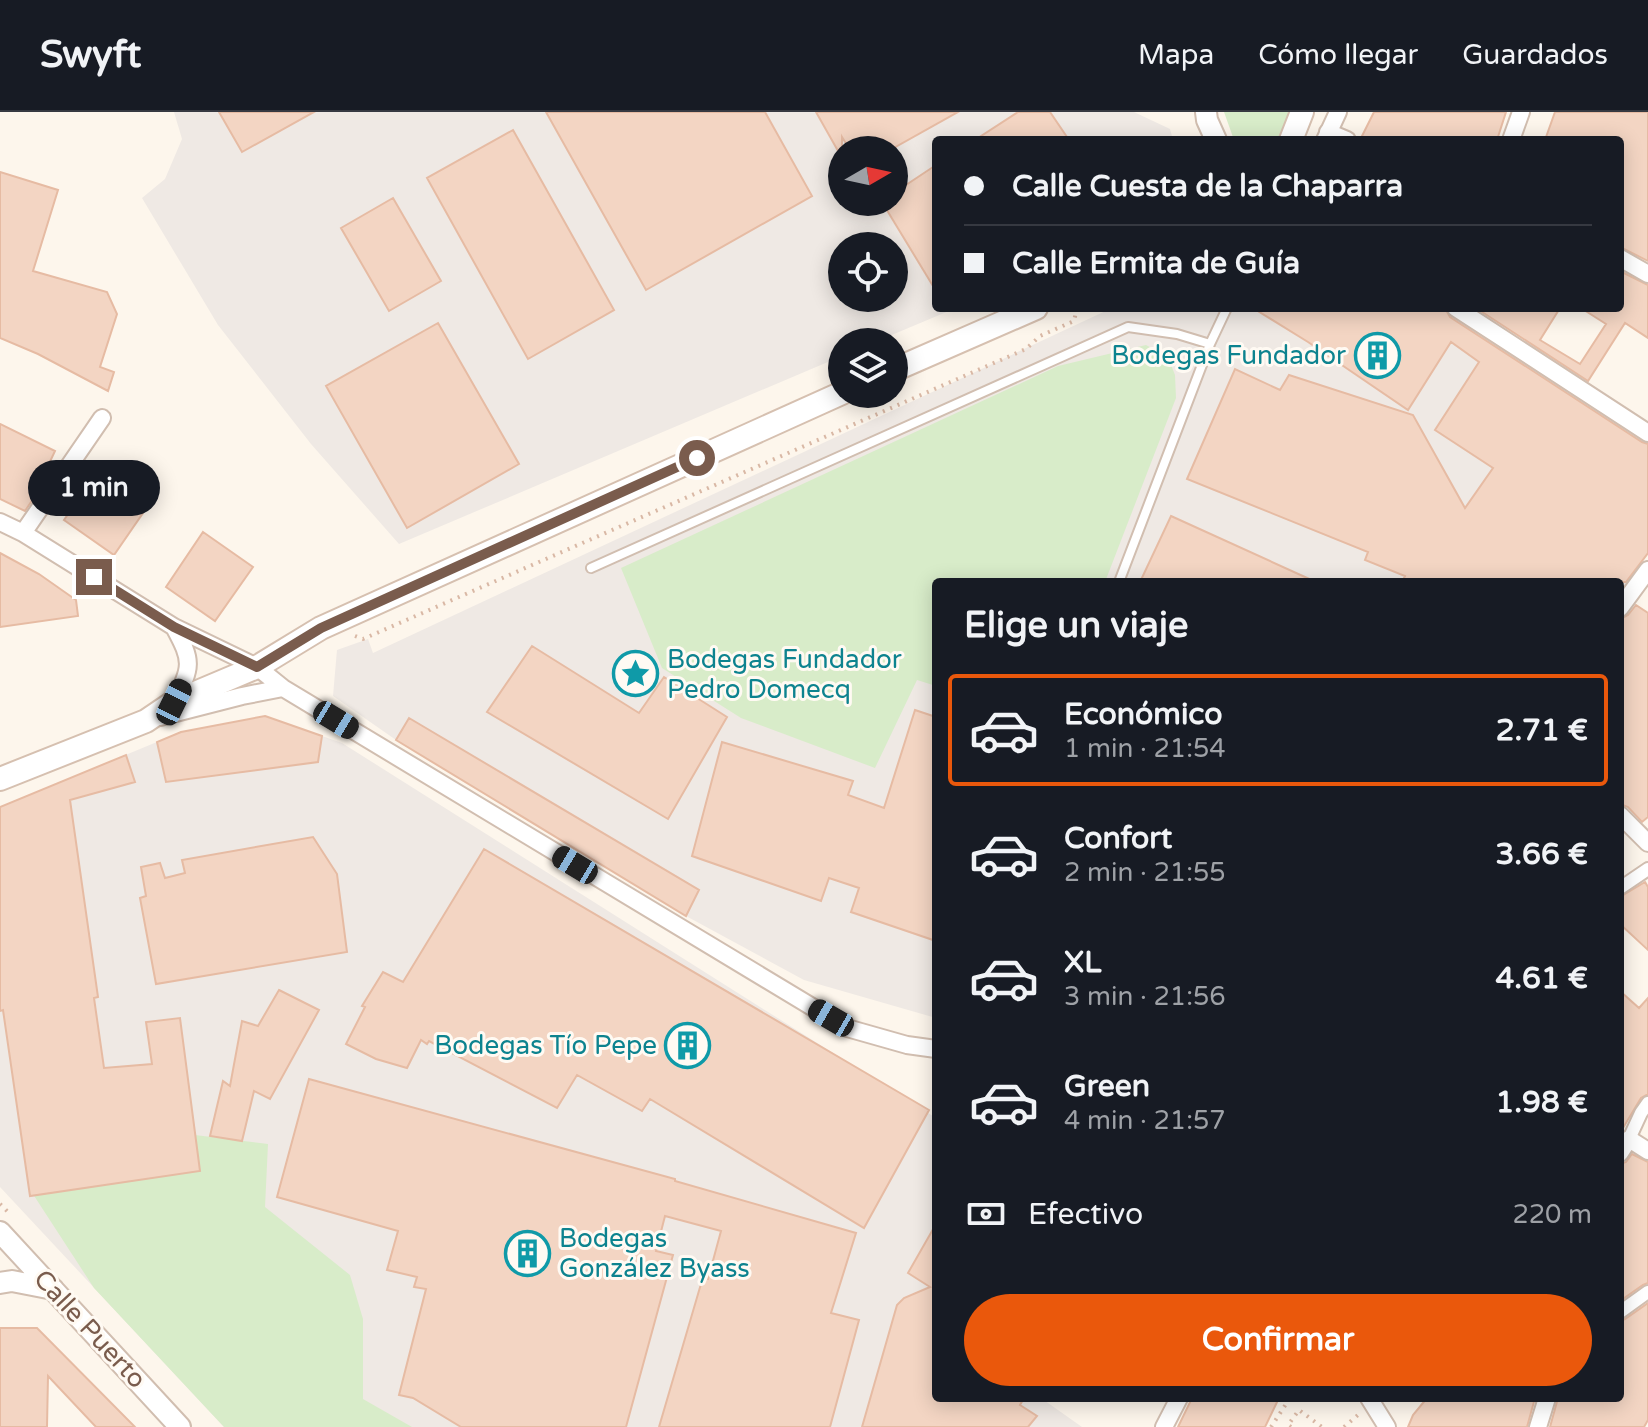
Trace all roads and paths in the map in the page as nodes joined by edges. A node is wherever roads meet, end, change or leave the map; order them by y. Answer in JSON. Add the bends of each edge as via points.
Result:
{"nodes":[{"id":1,"x":1206,"y":112,"type":"edge"},
{"id":2,"x":1302,"y":112,"type":"edge"},
{"id":3,"x":1338,"y":112,"type":"edge"},
{"id":4,"x":1521,"y":112,"type":"edge"},
{"id":5,"x":1214,"y":136,"type":"edge"},
{"id":6,"x":1293,"y":136,"type":"edge"},
{"id":7,"x":1327,"y":136,"type":"edge"},
{"id":8,"x":1512,"y":136,"type":"edge"},
{"id":9,"x":1624,"y":260,"type":"edge"},
{"id":10,"x":1648,"y":274,"type":"edge"},
{"id":11,"x":1027,"y":312,"type":"edge"},
{"id":12,"x":1076,"y":312,"type":"edge"},
{"id":13,"x":1225,"y":312,"type":"edge"},
{"id":14,"x":1462,"y":312,"type":"edge"},
{"id":15,"x":1210,"y":344,"type":"junction"},
{"id":16,"x":908,"y":364,"type":"edge"},
{"id":17,"x":828,"y":399,"type":"edge"},
{"id":18,"x":102,"y":418,"type":"dead end"},
{"id":19,"x":1648,"y":433,"type":"edge"},
{"id":20,"x":0,"y":522,"type":"edge"},
{"id":21,"x":23,"y":533,"type":"junction"},
{"id":22,"x":591,"y":568,"type":"dead end"},
{"id":23,"x":1648,"y":570,"type":"edge"},
{"id":24,"x":1121,"y":578,"type":"edge"},
{"id":25,"x":1624,"y":603,"type":"edge"},
{"id":26,"x":174,"y":627,"type":"junction"},
{"id":27,"x":347,"y":632,"type":"dead end"},
{"id":28,"x":257,"y":667,"type":"junction"},
{"id":29,"x":283,"y":688,"type":"junction"},
{"id":30,"x":174,"y":702,"type":"junction"},
{"id":31,"x":146,"y":721,"type":"junction"},
{"id":32,"x":0,"y":779,"type":"edge"},
{"id":33,"x":1624,"y":819,"type":"edge"},
{"id":34,"x":1648,"y":843,"type":"edge"},
{"id":35,"x":1648,"y":869,"type":"edge"},
{"id":36,"x":1624,"y":885,"type":"edge"},
{"id":37,"x":932,"y":1048,"type":"edge"},
{"id":38,"x":1648,"y":1103,"type":"edge"},
{"id":39,"x":1624,"y":1145,"type":"edge"},
{"id":40,"x":1624,"y":1147,"type":"edge"},
{"id":41,"x":1648,"y":1151,"type":"edge"},
{"id":42,"x":0,"y":1232,"type":"edge"},
{"id":43,"x":0,"y":1283,"type":"edge"},
{"id":44,"x":53,"y":1289,"type":"junction"},
{"id":45,"x":1648,"y":1292,"type":"edge"},
{"id":46,"x":1625,"y":1309,"type":"edge"},
{"id":47,"x":1177,"y":1402,"type":"edge"},
{"id":48,"x":1287,"y":1402,"type":"edge"},
{"id":49,"x":1371,"y":1402,"type":"edge"},
{"id":50,"x":1546,"y":1402,"type":"edge"},
{"id":51,"x":180,"y":1427,"type":"edge"},
{"id":52,"x":1164,"y":1427,"type":"edge"},
{"id":53,"x":1271,"y":1427,"type":"edge"},
{"id":54,"x":1291,"y":1427,"type":"edge"},
{"id":55,"x":1322,"y":1427,"type":"edge"},
{"id":56,"x":1387,"y":1427,"type":"edge"},
{"id":57,"x":1538,"y":1427,"type":"edge"}],
"edges":[{"from":1,"to":5,"type":"street"},
{"from":2,"to":6,"type":"main road"},
{"from":3,"to":7,"type":"street"},
{"from":4,"to":8,"type":"street"},
{"from":9,"to":10,"type":"street"},
{"from":11,"to":16,"type":"main road"},
{"from":12,"to":27,"type":"path","via":[[1074,321],[1040,336],[1026,349],[363,639]]},
{"from":13,"to":15,"type":"lane"},
{"from":14,"to":19,"type":"street"},
{"from":15,"to":22,"type":"lane","via":[[1128,327]]},
{"from":15,"to":24,"type":"lane"},
{"from":17,"to":28,"type":"main road","via":[[321,628]]},
{"from":18,"to":21,"type":"street"},
{"from":20,"to":21,"type":"street"},
{"from":21,"to":26,"type":"street"},
{"from":23,"to":25,"type":"street"},
{"from":26,"to":28,"type":"street"},
{"from":26,"to":30,"type":"street","via":[[187,651],[188,675]]},
{"from":28,"to":29,"type":"street"},
{"from":28,"to":30,"type":"main road"},
{"from":29,"to":31,"type":"street"},
{"from":29,"to":37,"type":"street","via":[[847,1028]]},
{"from":30,"to":31,"type":"main road"},
{"from":31,"to":32,"type":"main road"},
{"from":33,"to":34,"type":"street"},
{"from":35,"to":36,"type":"street"},
{"from":38,"to":39,"type":"street"},
{"from":40,"to":41,"type":"street"},
{"from":42,"to":44,"type":"street","name":"Calle Puerto"},
{"from":43,"to":44,"type":"street"},
{"from":44,"to":51,"type":"street","name":"Calle Puerto"},
{"from":45,"to":46,"type":"street"},
{"from":47,"to":52,"type":"street"},
{"from":48,"to":53,"type":"path"},
{"from":49,"to":56,"type":"street"},
{"from":50,"to":57,"type":"street"},
{"from":54,"to":55,"type":"path","via":[[1299,1410]]}]}
